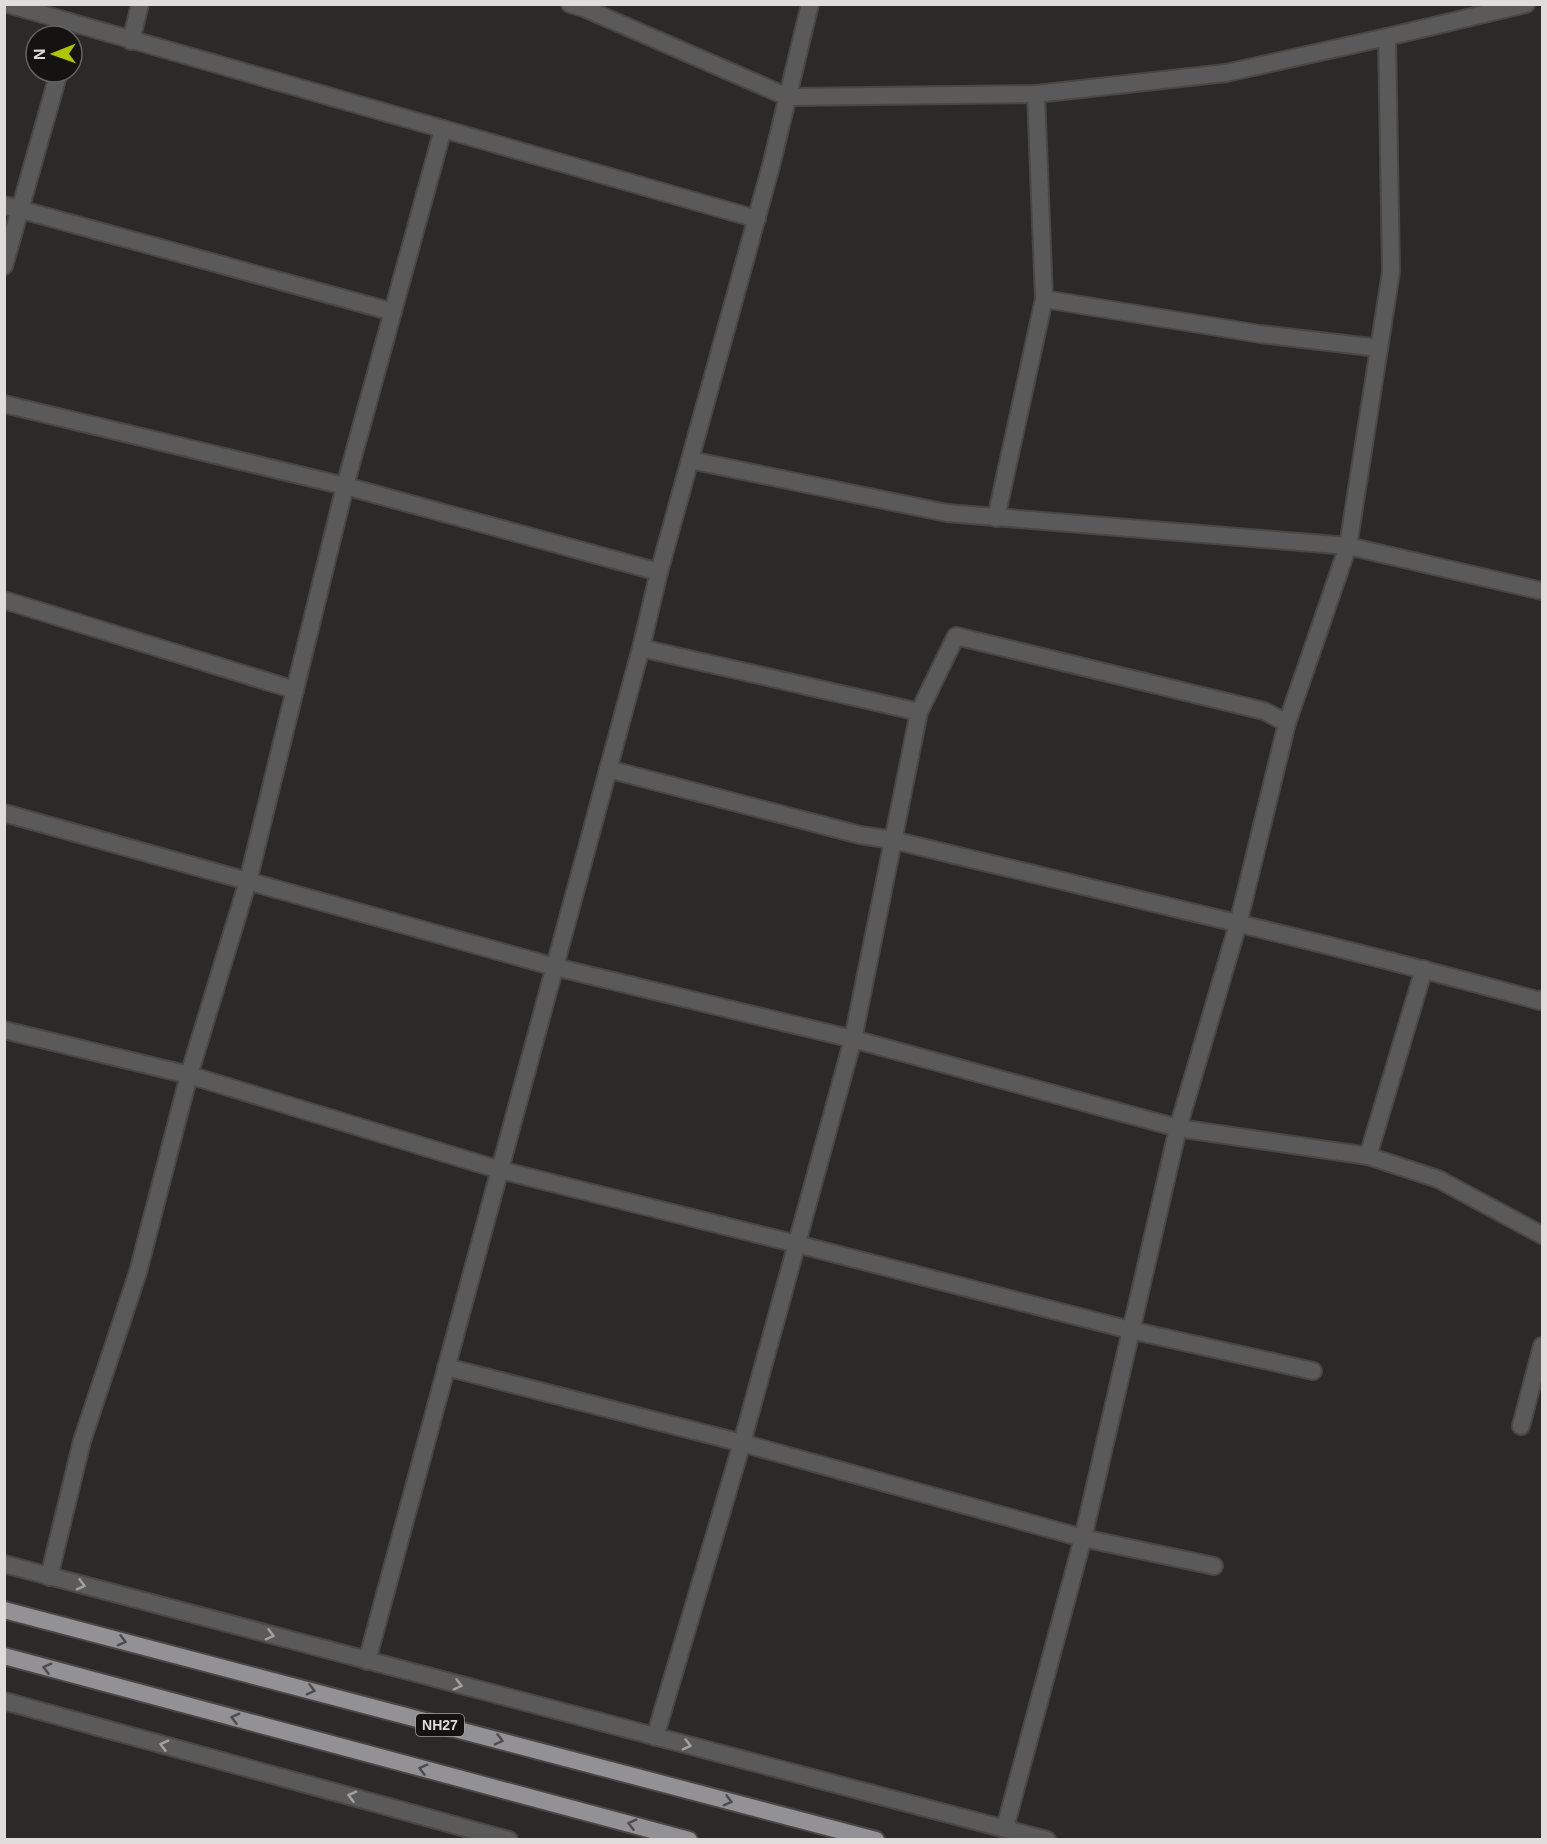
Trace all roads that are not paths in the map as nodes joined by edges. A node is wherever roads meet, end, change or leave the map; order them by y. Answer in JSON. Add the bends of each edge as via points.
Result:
{"nodes":[{"id":1,"x":7,"y":4,"type":"edge"},
{"id":2,"x":140,"y":4,"type":"edge"},
{"id":3,"x":810,"y":4,"type":"edge"},
{"id":4,"x":1526,"y":4,"type":"edge"},
{"id":5,"x":580,"y":6,"type":"edge"},
{"id":6,"x":57,"y":24,"type":"edge"},
{"id":7,"x":84,"y":32,"type":"edge"},
{"id":8,"x":1387,"y":38,"type":"junction"},
{"id":9,"x":130,"y":41,"type":"junction"},
{"id":10,"x":56,"y":84,"type":"edge"},
{"id":11,"x":1036,"y":94,"type":"junction"},
{"id":12,"x":788,"y":97,"type":"junction"},
{"id":13,"x":443,"y":129,"type":"junction"},
{"id":14,"x":4,"y":204,"type":"edge"},
{"id":15,"x":21,"y":209,"type":"junction"},
{"id":16,"x":757,"y":219,"type":"junction"},
{"id":17,"x":4,"y":266,"type":"edge"},
{"id":18,"x":1044,"y":299,"type":"junction"},
{"id":19,"x":393,"y":312,"type":"junction"},
{"id":20,"x":1379,"y":348,"type":"junction"},
{"id":21,"x":4,"y":404,"type":"edge"},
{"id":22,"x":690,"y":460,"type":"junction"},
{"id":23,"x":345,"y":486,"type":"junction"},
{"id":24,"x":996,"y":518,"type":"junction"},
{"id":25,"x":1348,"y":546,"type":"junction"},
{"id":26,"x":659,"y":572,"type":"junction"},
{"id":27,"x":1542,"y":591,"type":"edge"},
{"id":28,"x":4,"y":600,"type":"edge"},
{"id":29,"x":641,"y":648,"type":"junction"},
{"id":30,"x":295,"y":690,"type":"junction"},
{"id":31,"x":919,"y":712,"type":"junction"},
{"id":32,"x":1287,"y":723,"type":"junction"},
{"id":33,"x":608,"y":769,"type":"junction"},
{"id":34,"x":4,"y":813,"type":"edge"},
{"id":35,"x":893,"y":840,"type":"junction"},
{"id":36,"x":248,"y":881,"type":"junction"},
{"id":37,"x":1238,"y":924,"type":"junction"},
{"id":38,"x":555,"y":967,"type":"junction"},
{"id":39,"x":1424,"y":969,"type":"junction"},
{"id":40,"x":1542,"y":999,"type":"edge"},
{"id":41,"x":4,"y":1030,"type":"edge"},
{"id":42,"x":853,"y":1039,"type":"junction"},
{"id":43,"x":189,"y":1076,"type":"junction"},
{"id":44,"x":1178,"y":1128,"type":"junction"},
{"id":45,"x":1368,"y":1156,"type":"junction"},
{"id":46,"x":500,"y":1170,"type":"junction"},
{"id":47,"x":1542,"y":1235,"type":"edge"},
{"id":48,"x":797,"y":1244,"type":"junction"},
{"id":49,"x":1130,"y":1330,"type":"junction"},
{"id":50,"x":1542,"y":1346,"type":"edge"},
{"id":51,"x":446,"y":1367,"type":"junction"},
{"id":52,"x":1313,"y":1371,"type":"dead end"},
{"id":53,"x":1521,"y":1426,"type":"dead end"},
{"id":54,"x":741,"y":1443,"type":"junction"},
{"id":55,"x":1083,"y":1538,"type":"junction"},
{"id":56,"x":4,"y":1564,"type":"edge"},
{"id":57,"x":1214,"y":1566,"type":"dead end"},
{"id":58,"x":49,"y":1576,"type":"junction"},
{"id":59,"x":4,"y":1610,"type":"edge"},
{"id":60,"x":4,"y":1656,"type":"edge"},
{"id":61,"x":367,"y":1661,"type":"junction"},
{"id":62,"x":4,"y":1701,"type":"edge"},
{"id":63,"x":655,"y":1737,"type":"junction"},
{"id":64,"x":1005,"y":1828,"type":"junction"},
{"id":65,"x":459,"y":1833,"type":"edge"},
{"id":66,"x":509,"y":1839,"type":"edge"},
{"id":67,"x":689,"y":1839,"type":"edge"},
{"id":68,"x":876,"y":1839,"type":"edge"},
{"id":69,"x":1047,"y":1839,"type":"edge"}],
"edges":[{"from":1,"to":6,"type":"street"},
{"from":2,"to":9,"type":"street"},
{"from":3,"to":12,"type":"street"},
{"from":4,"to":8,"type":"street"},
{"from":5,"to":12,"type":"street"},
{"from":7,"to":9,"type":"street"},
{"from":8,"to":11,"type":"street","via":[[1226,73]]},
{"from":8,"to":20,"type":"street","via":[[1391,272]]},
{"from":9,"to":13,"type":"street"},
{"from":10,"to":15,"type":"street"},
{"from":11,"to":12,"type":"street"},
{"from":11,"to":18,"type":"street"},
{"from":12,"to":16,"type":"street"},
{"from":13,"to":16,"type":"street"},
{"from":13,"to":19,"type":"street"},
{"from":14,"to":15,"type":"street"},
{"from":15,"to":17,"type":"street"},
{"from":15,"to":19,"type":"street"},
{"from":16,"to":22,"type":"street"},
{"from":18,"to":20,"type":"street","via":[[1260,334]]},
{"from":18,"to":24,"type":"street"},
{"from":19,"to":23,"type":"street"},
{"from":20,"to":25,"type":"street"},
{"from":21,"to":23,"type":"street"},
{"from":22,"to":24,"type":"street","via":[[947,513]]},
{"from":22,"to":26,"type":"street"},
{"from":23,"to":26,"type":"street"},
{"from":23,"to":30,"type":"street"},
{"from":24,"to":25,"type":"street"},
{"from":25,"to":27,"type":"street"},
{"from":25,"to":32,"type":"street"},
{"from":26,"to":29,"type":"street"},
{"from":28,"to":30,"type":"street"},
{"from":29,"to":31,"type":"street"},
{"from":29,"to":33,"type":"street"},
{"from":30,"to":36,"type":"street"},
{"from":31,"to":32,"type":"street","via":[[956,636],[1263,711]]},
{"from":31,"to":35,"type":"street"},
{"from":32,"to":37,"type":"street"},
{"from":33,"to":35,"type":"street","via":[[860,835]]},
{"from":33,"to":38,"type":"street"},
{"from":34,"to":36,"type":"street"},
{"from":35,"to":37,"type":"street"},
{"from":35,"to":42,"type":"street"},
{"from":36,"to":38,"type":"street"},
{"from":36,"to":43,"type":"street"},
{"from":37,"to":39,"type":"street"},
{"from":37,"to":44,"type":"street"},
{"from":38,"to":42,"type":"street"},
{"from":38,"to":46,"type":"street"},
{"from":39,"to":40,"type":"street"},
{"from":39,"to":45,"type":"street"},
{"from":41,"to":43,"type":"street"},
{"from":42,"to":44,"type":"street"},
{"from":42,"to":48,"type":"street"},
{"from":43,"to":46,"type":"street"},
{"from":43,"to":58,"type":"street","via":[[138,1272],[82,1441]]},
{"from":44,"to":45,"type":"street"},
{"from":44,"to":49,"type":"street"},
{"from":45,"to":47,"type":"street","via":[[1438,1179]]},
{"from":46,"to":48,"type":"street"},
{"from":46,"to":51,"type":"street"},
{"from":48,"to":49,"type":"street"},
{"from":48,"to":54,"type":"street"},
{"from":49,"to":52,"type":"street"},
{"from":49,"to":55,"type":"street"},
{"from":50,"to":53,"type":"street"},
{"from":51,"to":54,"type":"street"},
{"from":51,"to":61,"type":"street"},
{"from":54,"to":55,"type":"street"},
{"from":54,"to":63,"type":"street"},
{"from":55,"to":57,"type":"street"},
{"from":55,"to":64,"type":"street"},
{"from":56,"to":58,"type":"street"},
{"from":58,"to":61,"type":"street","one_way":true},
{"from":59,"to":68,"type":"highway","number":"NH27","one_way":true},
{"from":67,"to":60,"type":"highway","one_way":true},
{"from":61,"to":63,"type":"street","one_way":true},
{"from":65,"to":62,"type":"street","one_way":true},
{"from":63,"to":64,"type":"street","one_way":true},
{"from":64,"to":69,"type":"street"},
{"from":65,"to":66,"type":"street"}]}
